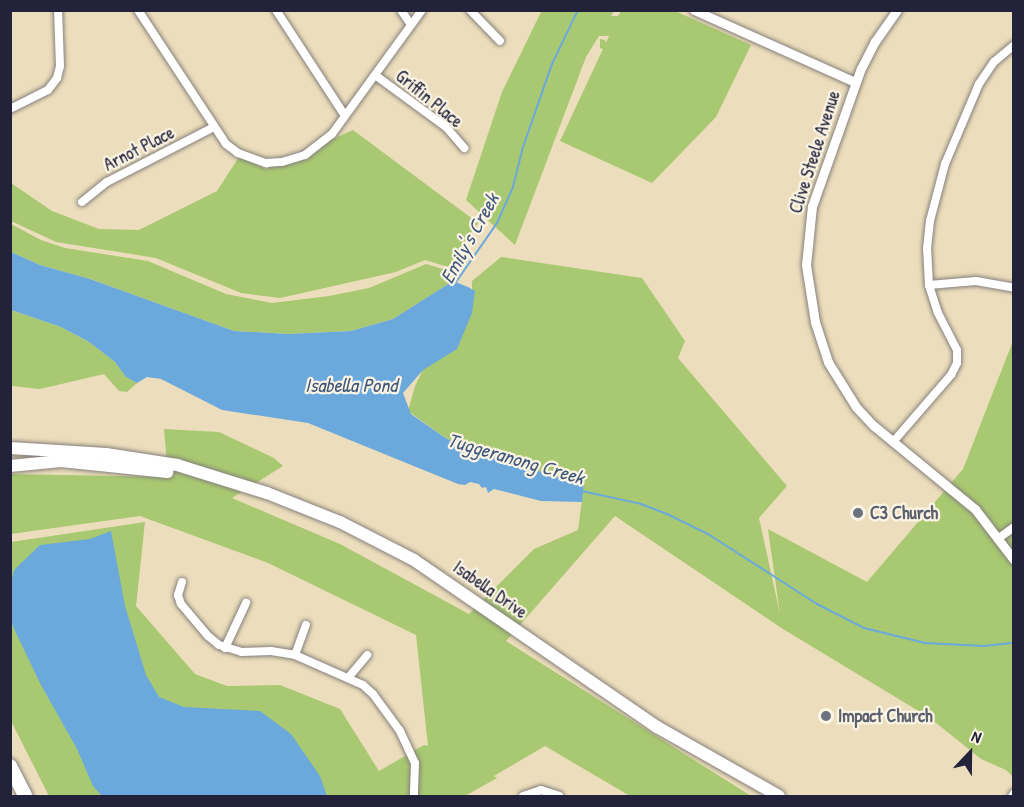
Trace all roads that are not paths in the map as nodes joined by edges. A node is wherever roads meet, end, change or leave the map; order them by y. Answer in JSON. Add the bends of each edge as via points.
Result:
{"nodes":[{"id":1,"x":58,"y":10,"type":"edge"},
{"id":2,"x":138,"y":10,"type":"edge"},
{"id":3,"x":276,"y":10,"type":"edge"},
{"id":4,"x":401,"y":10,"type":"edge"},
{"id":5,"x":422,"y":10,"type":"edge"},
{"id":6,"x":470,"y":10,"type":"edge"},
{"id":7,"x":694,"y":10,"type":"edge"},
{"id":8,"x":897,"y":10,"type":"edge"},
{"id":9,"x":411,"y":25,"type":"junction"},
{"id":10,"x":500,"y":41,"type":"dead end"},
{"id":11,"x":1014,"y":45,"type":"edge"},
{"id":12,"x":375,"y":75,"type":"junction"},
{"id":13,"x":855,"y":82,"type":"junction"},
{"id":14,"x":10,"y":109,"type":"edge"},
{"id":15,"x":345,"y":116,"type":"junction"},
{"id":16,"x":214,"y":127,"type":"junction"},
{"id":17,"x":464,"y":148,"type":"dead end"},
{"id":18,"x":82,"y":202,"type":"dead end"},
{"id":19,"x":929,"y":285,"type":"junction"},
{"id":20,"x":1014,"y":288,"type":"edge"},
{"id":21,"x":893,"y":442,"type":"junction"},
{"id":22,"x":10,"y":448,"type":"edge"},
{"id":23,"x":10,"y":465,"type":"edge"},
{"id":24,"x":207,"y":476,"type":"junction"},
{"id":25,"x":1014,"y":527,"type":"edge"},
{"id":26,"x":999,"y":538,"type":"junction"},
{"id":27,"x":1014,"y":560,"type":"edge"},
{"id":28,"x":182,"y":582,"type":"dead end"},
{"id":29,"x":246,"y":603,"type":"dead end"},
{"id":30,"x":306,"y":625,"type":"dead end"},
{"id":31,"x":225,"y":648,"type":"junction"},
{"id":32,"x":295,"y":655,"type":"junction"},
{"id":33,"x":367,"y":655,"type":"dead end"},
{"id":34,"x":348,"y":678,"type":"junction"},
{"id":35,"x":10,"y":766,"type":"edge"},
{"id":36,"x":733,"y":772,"type":"junction"},
{"id":37,"x":25,"y":796,"type":"edge"},
{"id":38,"x":414,"y":796,"type":"edge"},
{"id":39,"x":523,"y":796,"type":"edge"},
{"id":40,"x":559,"y":796,"type":"edge"},
{"id":41,"x":768,"y":796,"type":"edge"},
{"id":42,"x":779,"y":796,"type":"edge"}],
"edges":[{"from":1,"to":14,"type":"street","via":[[57,78],[48,90]]},
{"from":2,"to":16,"type":"street"},
{"from":3,"to":15,"type":"street"},
{"from":4,"to":9,"type":"street"},
{"from":5,"to":9,"type":"street"},
{"from":6,"to":10,"type":"street"},
{"from":7,"to":13,"type":"street"},
{"from":8,"to":13,"type":"street","name":"Clive Steele Avenue","via":[[875,41]]},
{"from":9,"to":12,"type":"street"},
{"from":11,"to":19,"type":"street","via":[[984,76],[945,164],[930,221]]},
{"from":12,"to":15,"type":"street"},
{"from":12,"to":17,"type":"street","name":"Griffin Place","via":[[446,127]]},
{"from":13,"to":21,"type":"street","name":"Clive Steele Avenue","via":[[812,206],[806,250],[809,294],[819,336],[841,385],[862,413]]},
{"from":15,"to":16,"type":"street","via":[[319,146],[282,162],[251,160],[238,153]]},
{"from":16,"to":18,"type":"street","name":"Arnot Place","via":[[107,182]]},
{"from":19,"to":20,"type":"street","via":[[976,281]]},
{"from":19,"to":21,"type":"street","via":[[938,314],[957,350],[957,363]]},
{"from":21,"to":26,"type":"street","name":"Clive Steele Avenue","via":[[966,501]]},
{"from":22,"to":24,"type":"main road","name":"Isabella Drive","via":[[144,459]]},
{"from":23,"to":24,"type":"main road","name":"Isabella Drive","via":[[87,462]]},
{"from":24,"to":36,"type":"main road","name":"Isabella Drive","via":[[292,502],[365,534],[437,575],[657,727]]},
{"from":25,"to":26,"type":"street"},
{"from":26,"to":27,"type":"street","name":"Clive Steele Avenue"},
{"from":28,"to":31,"type":"street","via":[[178,595],[181,604],[208,636]]},
{"from":29,"to":31,"type":"street"},
{"from":30,"to":32,"type":"street"},
{"from":31,"to":32,"type":"street"},
{"from":32,"to":34,"type":"street"},
{"from":33,"to":34,"type":"street"},
{"from":34,"to":38,"type":"street","via":[[378,699],[400,731],[415,764]]},
{"from":35,"to":37,"type":"highway"},
{"from":36,"to":41,"type":"main road","name":"Isabella Drive"},
{"from":36,"to":42,"type":"main road","name":"Isabella Drive"},
{"from":39,"to":40,"type":"street","via":[[542,790]]}]}
